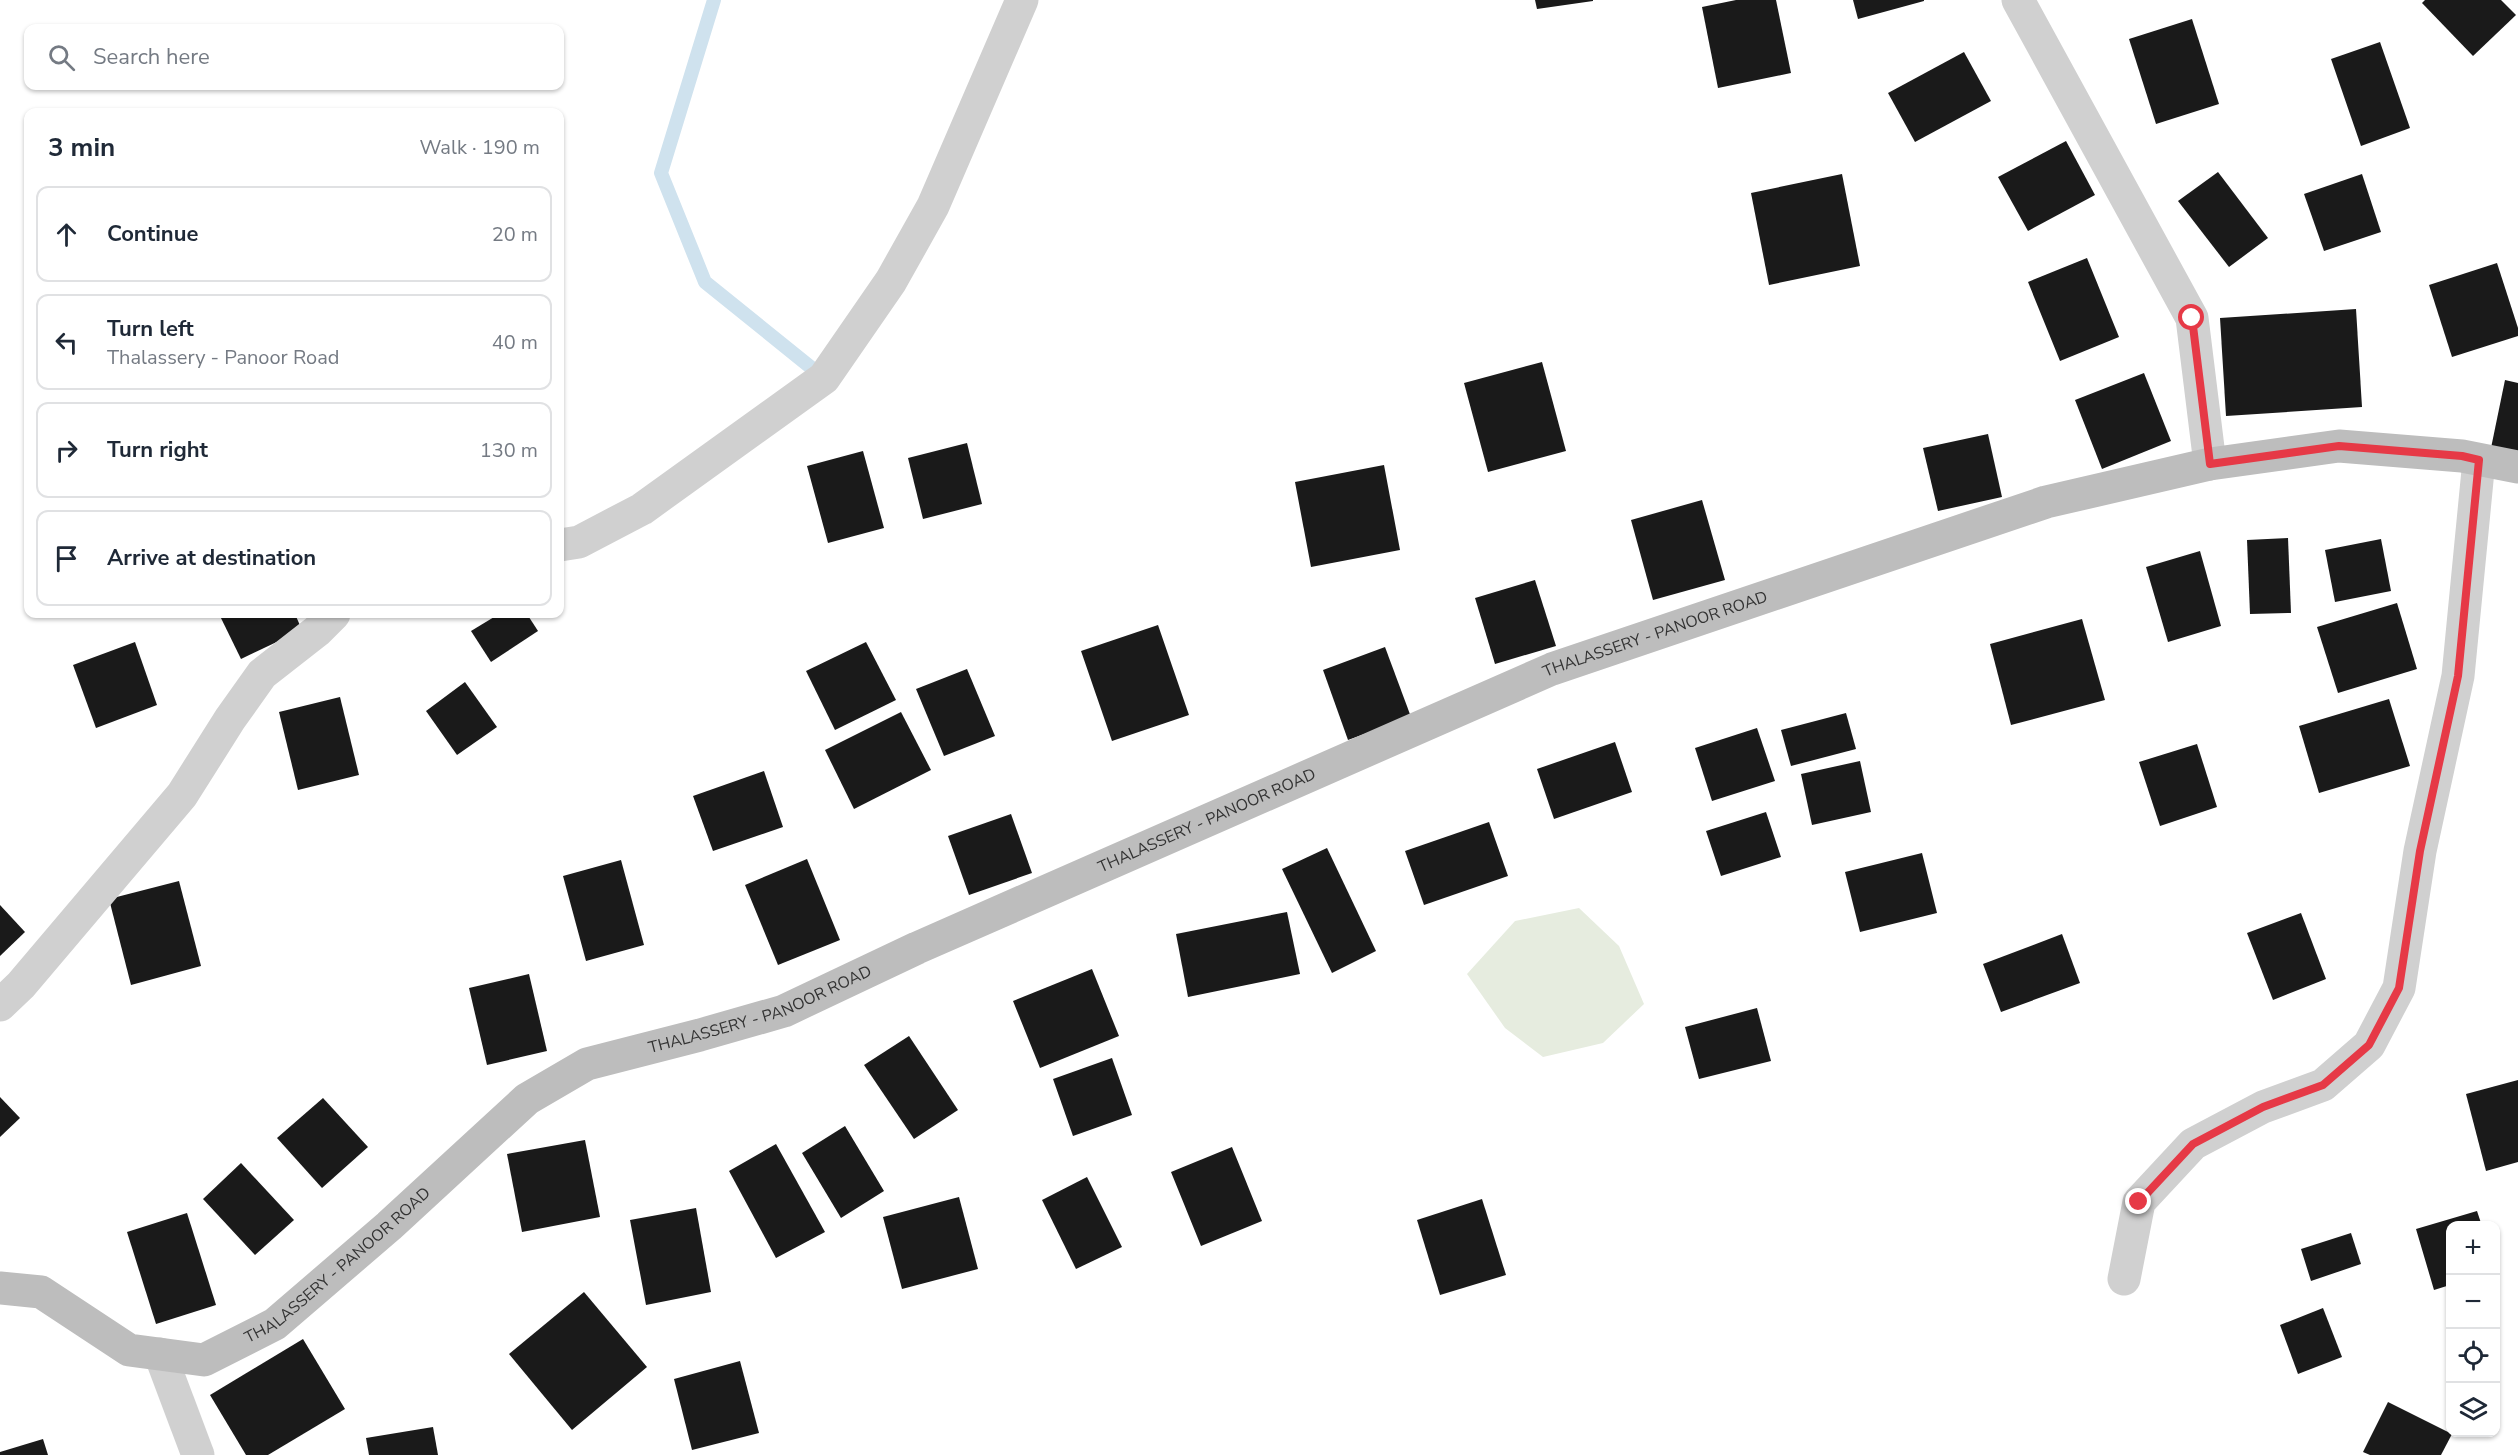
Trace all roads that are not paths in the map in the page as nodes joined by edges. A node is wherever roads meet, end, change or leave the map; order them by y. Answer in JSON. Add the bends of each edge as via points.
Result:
{"nodes":[{"id":1,"x":1022,"y":0,"type":"edge"},
{"id":2,"x":2018,"y":0,"type":"edge"},
{"id":3,"x":2479,"y":460,"type":"junction"},
{"id":4,"x":2210,"y":464,"type":"junction"},
{"id":5,"x":2518,"y":467,"type":"edge"},
{"id":6,"x":564,"y":544,"type":"edge"},
{"id":7,"x":330,"y":618,"type":"edge"},
{"id":8,"x":0,"y":1005,"type":"edge"},
{"id":9,"x":2124,"y":1279,"type":"dead end"},
{"id":10,"x":0,"y":1288,"type":"edge"},
{"id":11,"x":159,"y":1354,"type":"junction"},
{"id":12,"x":198,"y":1455,"type":"edge"}],
"edges":[{"from":1,"to":6,"type":"street","via":[[933,206],[891,281],[824,378],[642,510],[579,542]]},
{"from":2,"to":4,"type":"street","via":[[2192,318]]},
{"from":3,"to":4,"type":"main road","name":"THALASSERY - PANOOR ROAD","via":[[2339,446]]},
{"from":3,"to":5,"type":"main road","name":"THALASSERY - PANOOR ROAD"},
{"from":3,"to":9,"type":"street","via":[[2458,676],[2420,851],[2399,988],[2369,1045],[2323,1085],[2263,1107],[2193,1144],[2139,1202]]},
{"from":4,"to":11,"type":"main road","name":"THALASSERY - PANOOR ROAD","via":[[2046,502],[1552,669],[917,948],[784,1011],[587,1064],[527,1099],[275,1324],[204,1360]]},
{"from":7,"to":8,"type":"street","via":[[262,674],[182,795]]},
{"from":10,"to":11,"type":"main road","name":"THALASSERY - PANOOR ROAD","via":[[41,1292],[129,1350]]},
{"from":11,"to":12,"type":"street"}]}
